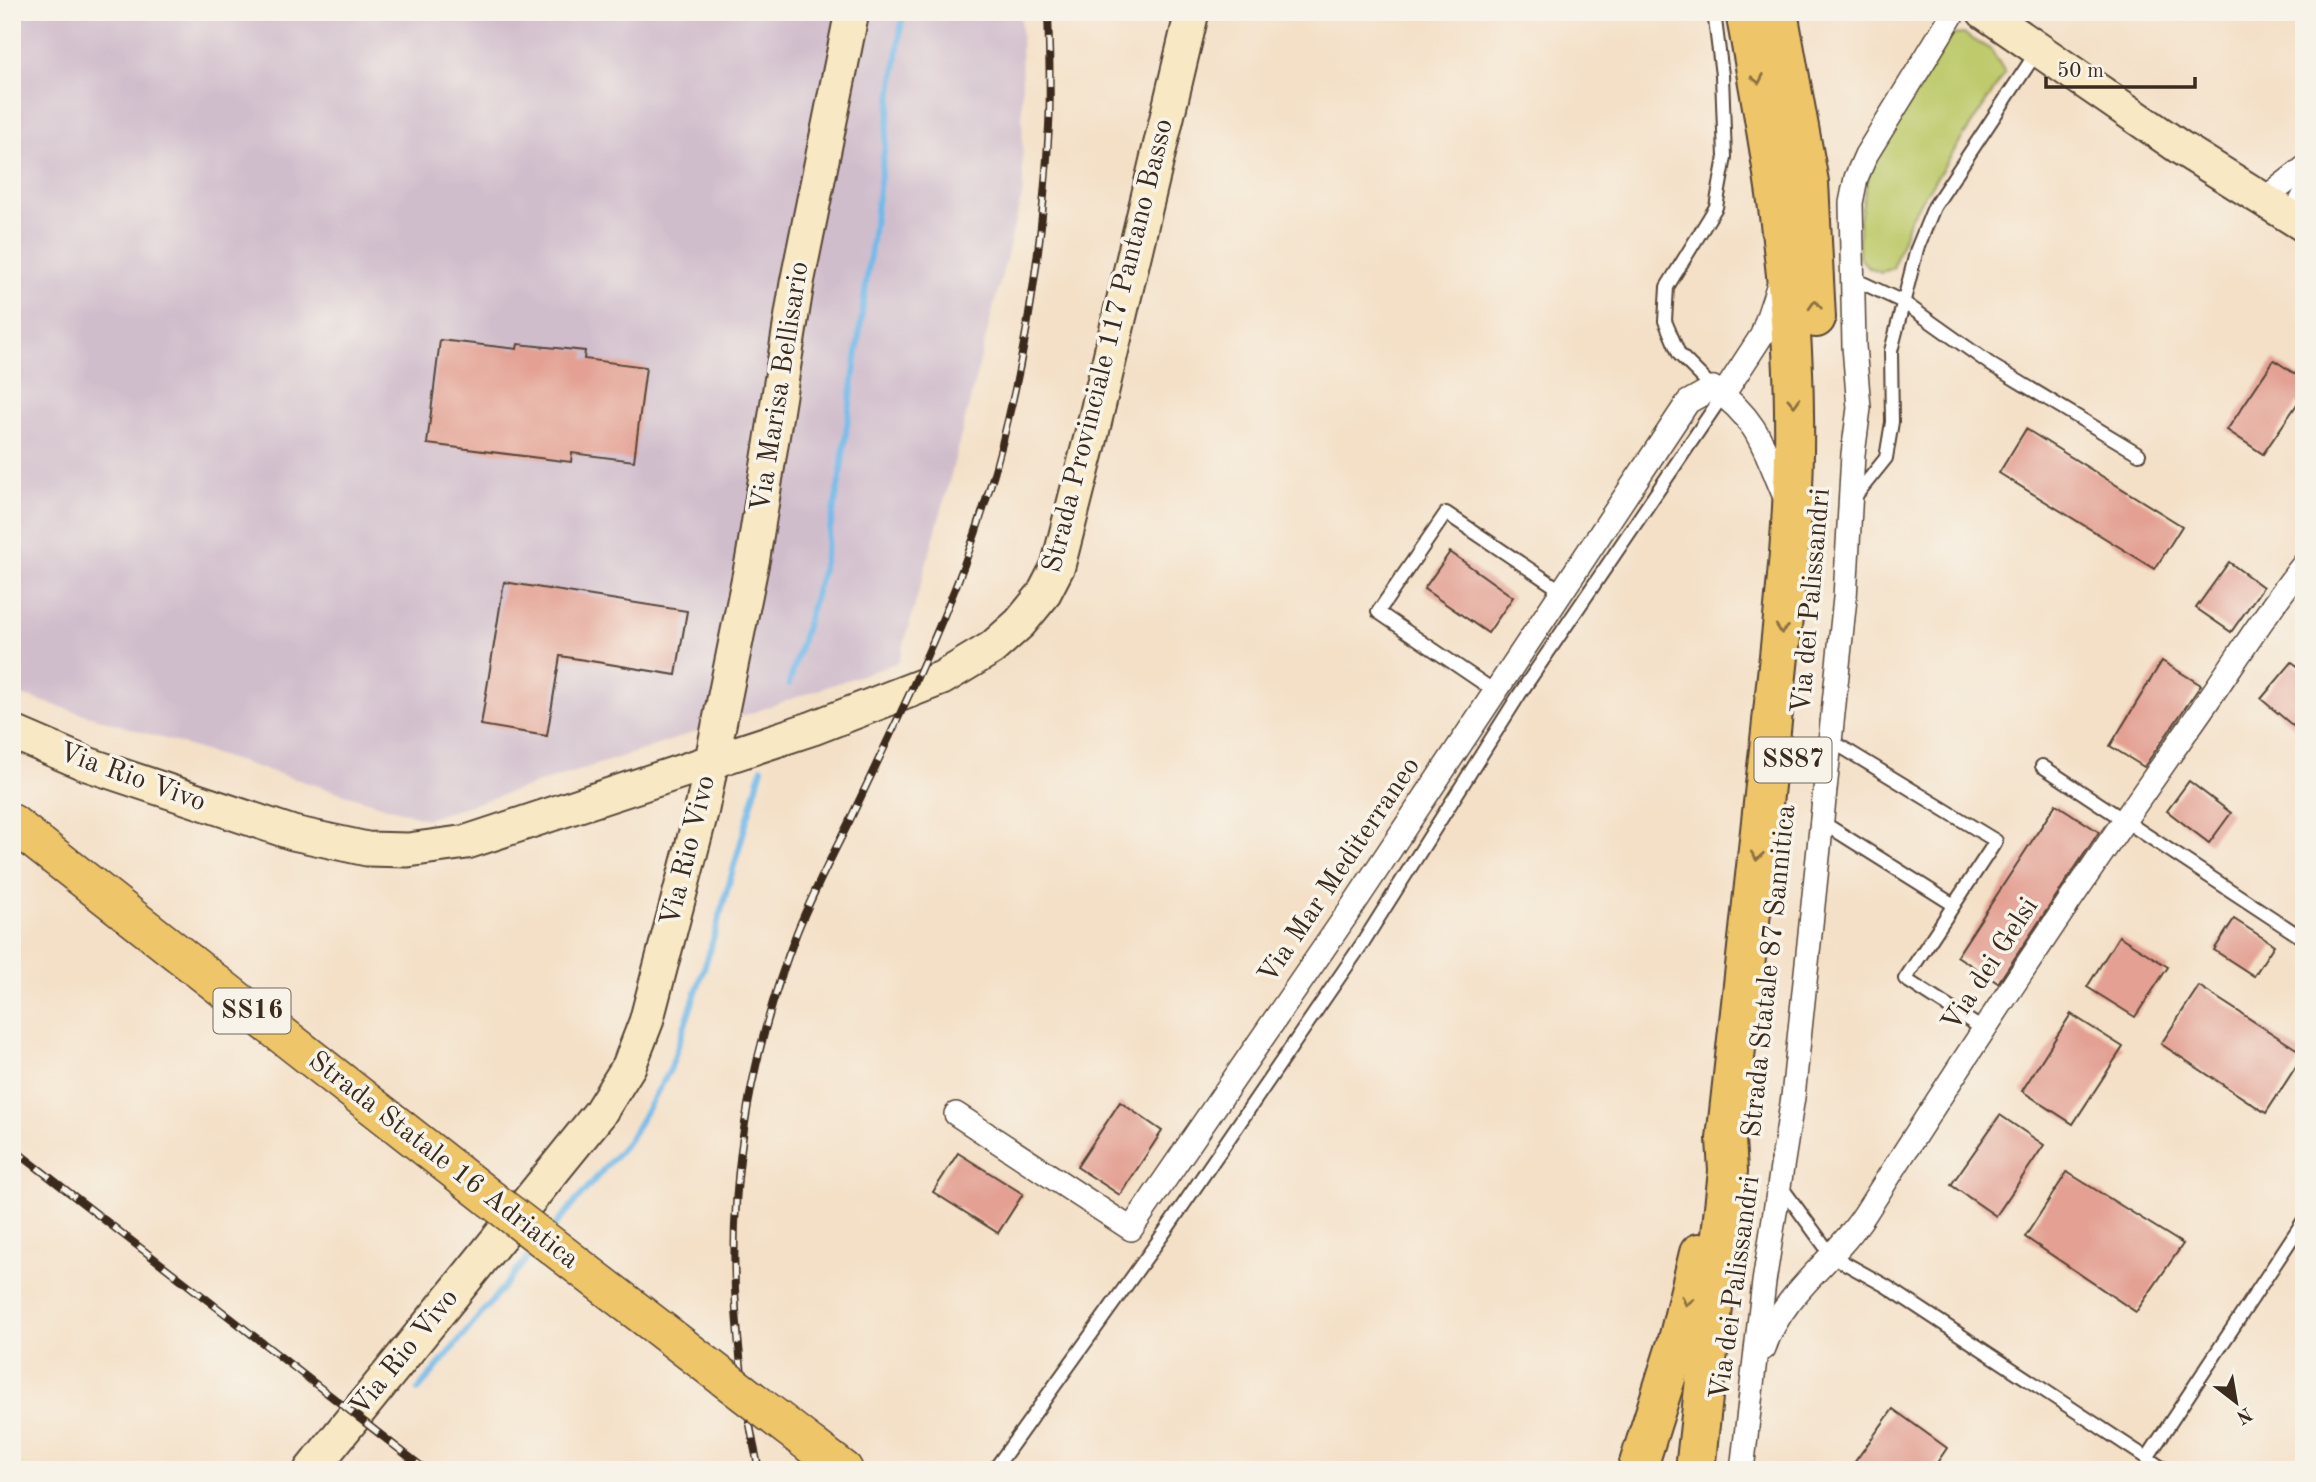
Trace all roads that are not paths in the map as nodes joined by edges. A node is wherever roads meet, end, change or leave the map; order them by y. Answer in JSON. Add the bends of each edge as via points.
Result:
{"nodes":[{"id":1,"x":852,"y":12,"type":"edge"},
{"id":2,"x":1192,"y":12,"type":"edge"},
{"id":3,"x":1714,"y":12,"type":"edge"},
{"id":4,"x":1745,"y":12,"type":"edge"},
{"id":5,"x":1955,"y":12,"type":"edge"},
{"id":6,"x":1984,"y":12,"type":"edge"},
{"id":7,"x":1783,"y":24,"type":"edge"},
{"id":8,"x":2038,"y":50,"type":"junction"},
{"id":9,"x":2304,"y":168,"type":"edge"},
{"id":10,"x":2263,"y":200,"type":"junction"},
{"id":11,"x":2300,"y":213,"type":"edge"},
{"id":12,"x":1786,"y":265,"type":"junction"},
{"id":13,"x":1853,"y":278,"type":"junction"},
{"id":14,"x":1903,"y":302,"type":"junction"},
{"id":15,"x":1718,"y":392,"type":"junction"},
{"id":16,"x":2139,"y":454,"type":"dead end"},
{"id":17,"x":1850,"y":502,"type":"junction"},
{"id":18,"x":1791,"y":512,"type":"junction"},
{"id":19,"x":2304,"y":564,"type":"edge"},
{"id":20,"x":1562,"y":592,"type":"junction"},
{"id":21,"x":1496,"y":692,"type":"junction"},
{"id":22,"x":12,"y":732,"type":"edge"},
{"id":23,"x":1830,"y":740,"type":"junction"},
{"id":24,"x":710,"y":762,"type":"junction"},
{"id":25,"x":2042,"y":766,"type":"dead end"},
{"id":26,"x":2124,"y":821,"type":"junction"},
{"id":27,"x":1822,"y":822,"type":"junction"},
{"id":28,"x":12,"y":823,"type":"edge"},
{"id":29,"x":1954,"y":905,"type":"junction"},
{"id":30,"x":2304,"y":939,"type":"edge"},
{"id":31,"x":1983,"y":1030,"type":"junction"},
{"id":32,"x":956,"y":1114,"type":"dead end"},
{"id":33,"x":1726,"y":1139,"type":"junction"},
{"id":34,"x":1780,"y":1185,"type":"junction"},
{"id":35,"x":2304,"y":1220,"type":"edge"},
{"id":36,"x":1832,"y":1256,"type":"junction"},
{"id":37,"x":1749,"y":1405,"type":"junction"},
{"id":38,"x":2147,"y":1458,"type":"junction"},
{"id":39,"x":312,"y":1470,"type":"edge"},
{"id":40,"x":844,"y":1470,"type":"edge"},
{"id":41,"x":994,"y":1470,"type":"edge"},
{"id":42,"x":1637,"y":1470,"type":"edge"},
{"id":43,"x":1695,"y":1470,"type":"edge"},
{"id":44,"x":1713,"y":1470,"type":"edge"},
{"id":45,"x":1742,"y":1470,"type":"edge"},
{"id":46,"x":2165,"y":1470,"type":"edge"}],
"edges":[{"from":1,"to":24,"type":"street","name":"Via Marisa Bellisario","via":[[797,283],[753,557]]},
{"from":2,"to":24,"type":"street","name":"Strada Provinciale 117 Pantano Basso","via":[[1091,438],[1058,566],[1043,595],[992,648],[942,678],[813,729]]},
{"from":3,"to":15,"type":"lane","via":[[1725,157],[1716,207],[1667,287],[1665,321],[1679,354]]},
{"from":4,"to":12,"type":"highway","name":"Strada Statale 87 Sannitica","number":"SS87","one_way":true},
{"from":5,"to":13,"type":"street","name":"Via dei Palissandri","via":[[1856,178],[1851,203]]},
{"from":6,"to":8,"type":"street"},
{"from":44,"to":7,"type":"highway","name":"Strada Statale 87 Sannitica","number":"SS87","one_way":true,"via":[[1800,700],[1815,525],[1819,409],[1809,182]]},
{"from":8,"to":10,"type":"street"},
{"from":8,"to":14,"type":"lane","via":[[1934,207]]},
{"from":9,"to":10,"type":"street"},
{"from":10,"to":11,"type":"street"},
{"from":12,"to":15,"type":"street","via":[[1762,335]]},
{"from":12,"to":18,"type":"highway","name":"Strada Statale 87 Sannitica","number":"SS87","one_way":true,"via":[[1794,415]]},
{"from":13,"to":14,"type":"lane"},
{"from":13,"to":17,"type":"street","name":"Via dei Palissandri","via":[[1859,408]]},
{"from":14,"to":16,"type":"lane","via":[[1993,366]]},
{"from":14,"to":17,"type":"lane","via":[[1891,351],[1892,422],[1886,458]]},
{"from":15,"to":18,"type":"street","via":[[1761,438]]},
{"from":15,"to":20,"type":"street","name":"Via Mar Mediterraneo","via":[[1688,402]]},
{"from":15,"to":41,"type":"lane","via":[[1354,955]]},
{"from":17,"to":23,"type":"street","name":"Via dei Palissandri"},
{"from":18,"to":33,"type":"highway","name":"Strada Statale 87 Sannitica","number":"SS87","one_way":true},
{"from":19,"to":26,"type":"street","name":"Via dei Gelsi"},
{"from":20,"to":21,"type":"street","name":"Via Mar Mediterraneo"},
{"from":20,"to":21,"type":"lane","via":[[1446,513],[1378,612]]},
{"from":21,"to":32,"type":"street","name":"Via Mar Mediterraneo","via":[[1131,1230]]},
{"from":22,"to":24,"type":"street","name":"Via Rio Vivo","via":[[84,763],[240,816],[367,849],[408,850],[467,842]]},
{"from":23,"to":27,"type":"street","name":"Via dei Palissandri"},
{"from":23,"to":29,"type":"lane","via":[[1996,841]]},
{"from":24,"to":39,"type":"street","name":"Via Rio Vivo","via":[[646,1022],[629,1066],[600,1114]]},
{"from":25,"to":26,"type":"lane"},
{"from":26,"to":30,"type":"lane"},
{"from":26,"to":31,"type":"street","name":"Via dei Gelsi"},
{"from":27,"to":29,"type":"lane"},
{"from":27,"to":34,"type":"street","name":"Via dei Palissandri"},
{"from":28,"to":40,"type":"main road","name":"Strada Statale 16 Adriatica","number":"SS16","bridge":true},
{"from":29,"to":31,"type":"lane","via":[[1905,979]]},
{"from":31,"to":36,"type":"street","name":"Via dei Gelsi","via":[[1853,1232]]},
{"from":33,"to":42,"type":"highway","one_way":true,"via":[[1715,1169],[1678,1340]]},
{"from":33,"to":43,"type":"highway","number":"SS87","via":[[1728,1171]]},
{"from":34,"to":36,"type":"lane"},
{"from":34,"to":37,"type":"street","name":"Via dei Palissandri"},
{"from":35,"to":38,"type":"lane"},
{"from":36,"to":37,"type":"street","name":"Via dei Gelsi","via":[[1793,1293],[1773,1325]]},
{"from":36,"to":38,"type":"lane","via":[[1886,1286]]},
{"from":37,"to":45,"type":"street","name":"Via dei Palissandri"},
{"from":38,"to":46,"type":"lane"}]}
